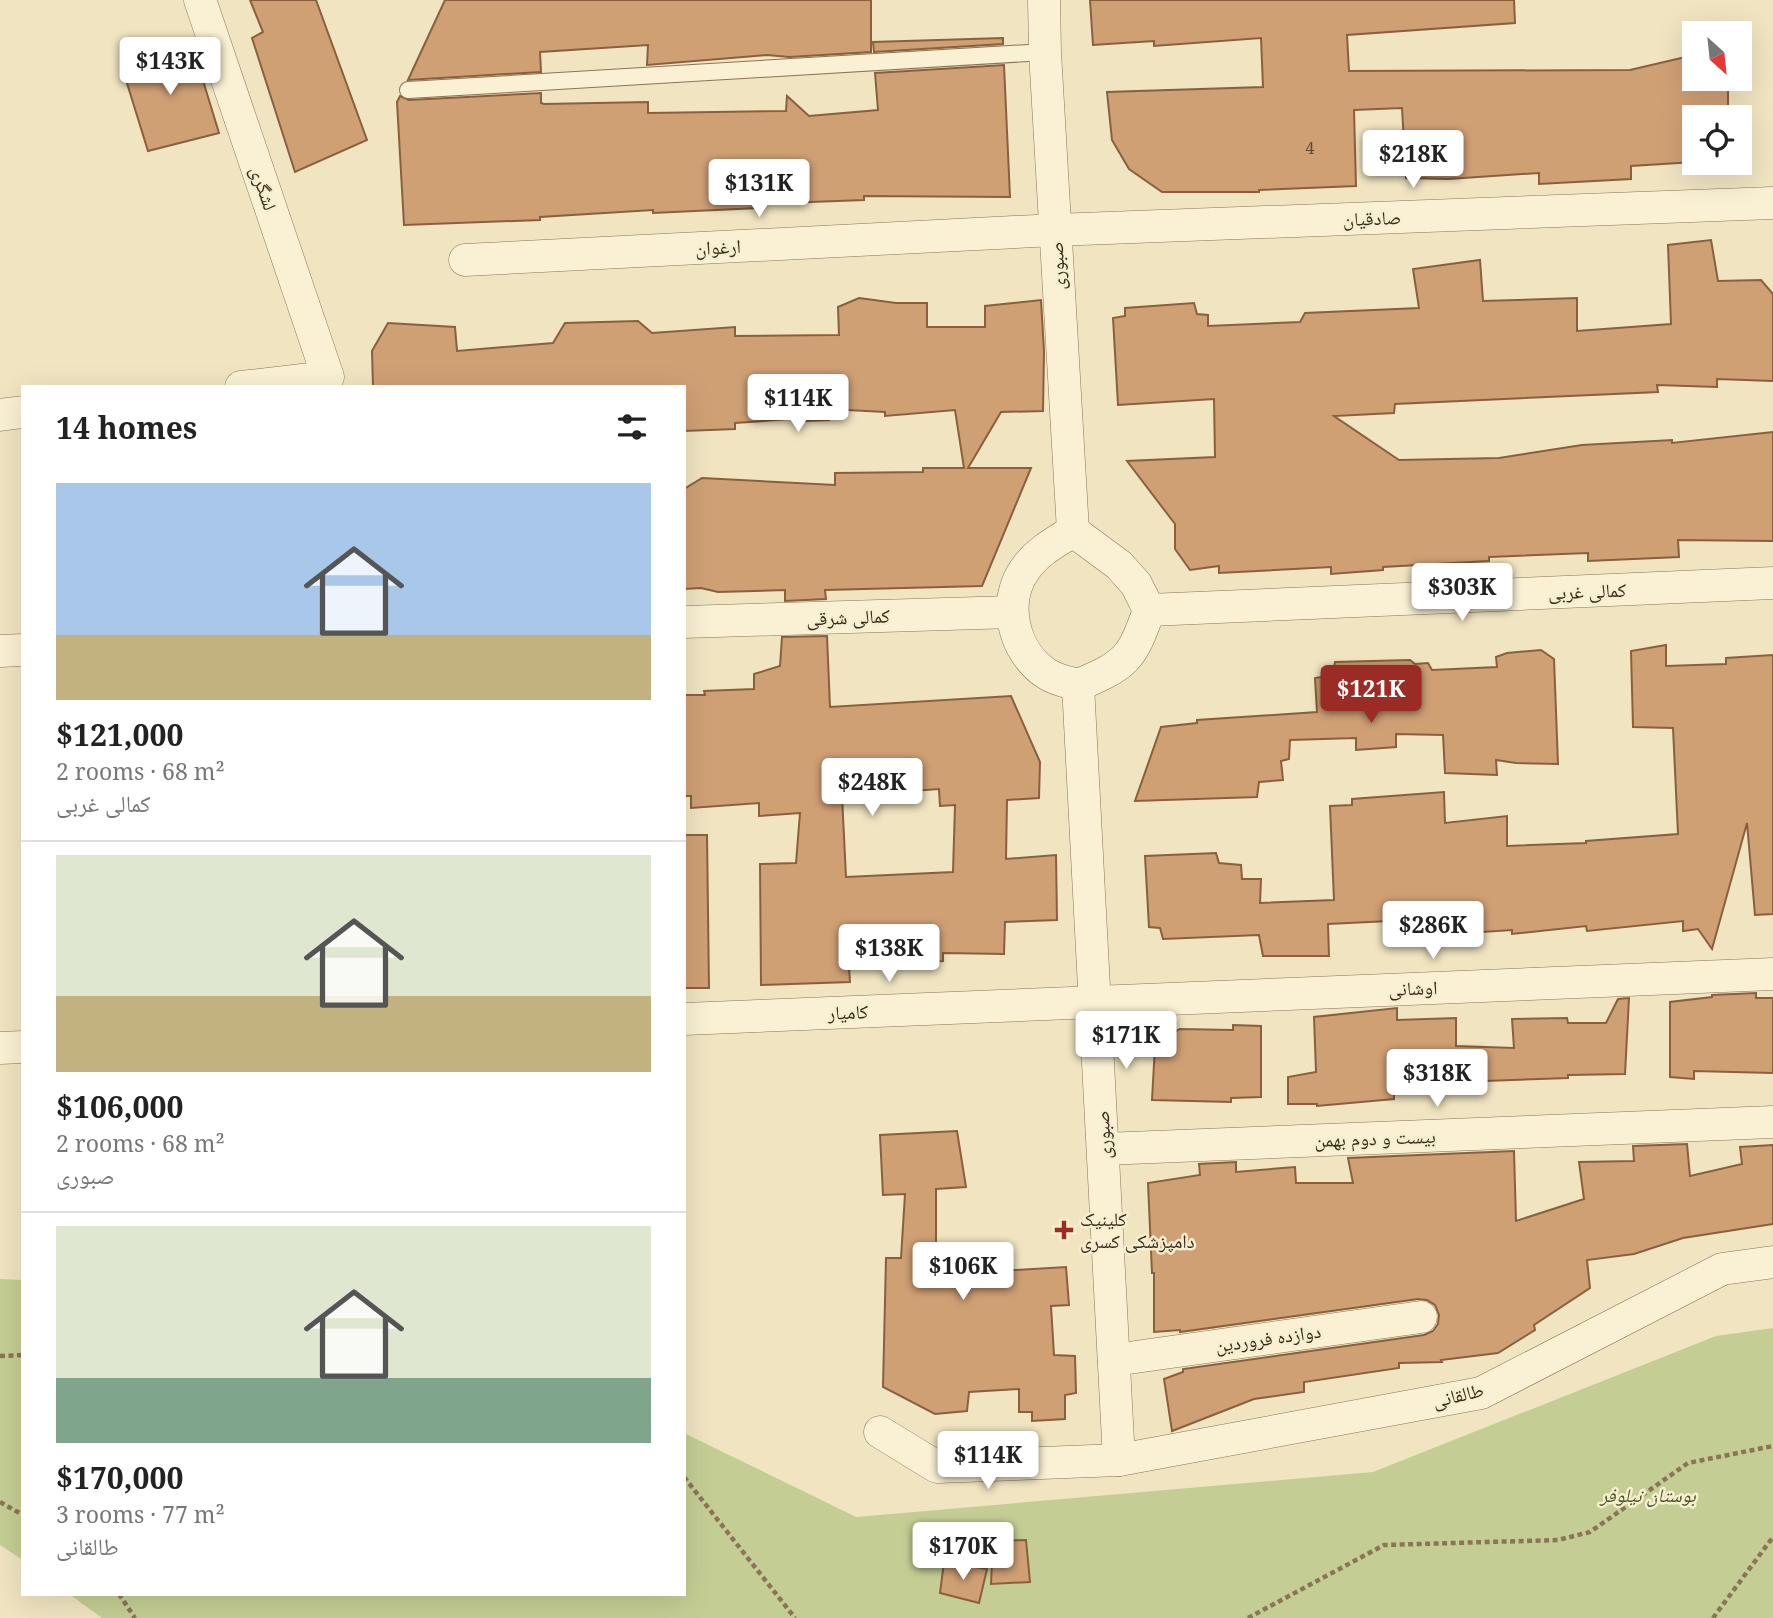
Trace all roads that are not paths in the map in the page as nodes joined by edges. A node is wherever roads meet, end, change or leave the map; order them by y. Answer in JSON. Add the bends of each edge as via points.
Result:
{"nodes":[{"id":1,"x":200,"y":0,"type":"edge"},
{"id":2,"x":1044,"y":0,"type":"edge"},
{"id":3,"x":1045,"y":52,"type":"junction"},
{"id":4,"x":408,"y":90,"type":"dead end"},
{"id":5,"x":1773,"y":203,"type":"edge"},
{"id":6,"x":1055,"y":230,"type":"junction"},
{"id":7,"x":465,"y":260,"type":"dead end"},
{"id":8,"x":258,"y":385,"type":"edge"},
{"id":9,"x":21,"y":412,"type":"edge"},
{"id":10,"x":0,"y":415,"type":"edge"},
{"id":11,"x":1073,"y":531,"type":"junction"},
{"id":12,"x":1773,"y":583,"type":"edge"},
{"id":13,"x":1149,"y":610,"type":"junction"},
{"id":14,"x":1012,"y":612,"type":"junction"},
{"id":15,"x":686,"y":622,"type":"edge"},
{"id":16,"x":21,"y":650,"type":"edge"},
{"id":17,"x":0,"y":651,"type":"edge"},
{"id":18,"x":1078,"y":685,"type":"junction"},
{"id":19,"x":1773,"y":974,"type":"edge"},
{"id":20,"x":1096,"y":1001,"type":"junction"},
{"id":21,"x":686,"y":1019,"type":"edge"},
{"id":22,"x":21,"y":1047,"type":"edge"},
{"id":23,"x":0,"y":1048,"type":"edge"},
{"id":24,"x":1773,"y":1122,"type":"edge"},
{"id":25,"x":1104,"y":1149,"type":"junction"},
{"id":26,"x":1773,"y":1262,"type":"edge"},
{"id":27,"x":1422,"y":1317,"type":"dead end"},
{"id":28,"x":1114,"y":1360,"type":"junction"},
{"id":29,"x":880,"y":1432,"type":"dead end"},
{"id":30,"x":1119,"y":1460,"type":"junction"}],
"edges":[{"from":1,"to":8,"type":"street","name":"لشگری","via":[[328,377]]},
{"from":2,"to":3,"type":"street","name":"صبوری"},
{"from":3,"to":4,"type":"lane"},
{"from":3,"to":6,"type":"street","name":"صبوری"},
{"from":5,"to":6,"type":"street","name":"صادقیان"},
{"from":6,"to":7,"type":"street","name":"ارغوان"},
{"from":6,"to":11,"type":"street","name":"صبوری"},
{"from":9,"to":10,"type":"street"},
{"from":11,"to":13,"type":"street","via":[[1119,565],[1136,584]]},
{"from":11,"to":14,"type":"street","via":[[1041,551],[1024,569]]},
{"from":12,"to":13,"type":"street","name":"کمالی غربی"},
{"from":13,"to":18,"type":"street","via":[[1138,643],[1121,664]]},
{"from":14,"to":15,"type":"street","name":"کمالی شرقی"},
{"from":14,"to":18,"type":"street","via":[[1017,636],[1029,658],[1048,675]]},
{"from":16,"to":17,"type":"street"},
{"from":18,"to":20,"type":"street","name":"صبوری"},
{"from":19,"to":20,"type":"street","name":"اوشانی"},
{"from":20,"to":21,"type":"street","name":"کامیار"},
{"from":20,"to":25,"type":"street","name":"صبوری"},
{"from":22,"to":23,"type":"street"},
{"from":24,"to":25,"type":"street","name":"بیست و دوم بهمن"},
{"from":25,"to":28,"type":"street","name":"صبوری"},
{"from":26,"to":30,"type":"street","name":"طالقانی","via":[[1722,1269],[1481,1393]]},
{"from":27,"to":28,"type":"street","name":"دوازده فروردین"},
{"from":28,"to":30,"type":"street","name":"صبوری"},
{"from":29,"to":30,"type":"street","name":"طالقانی","via":[[937,1467]]}]}
